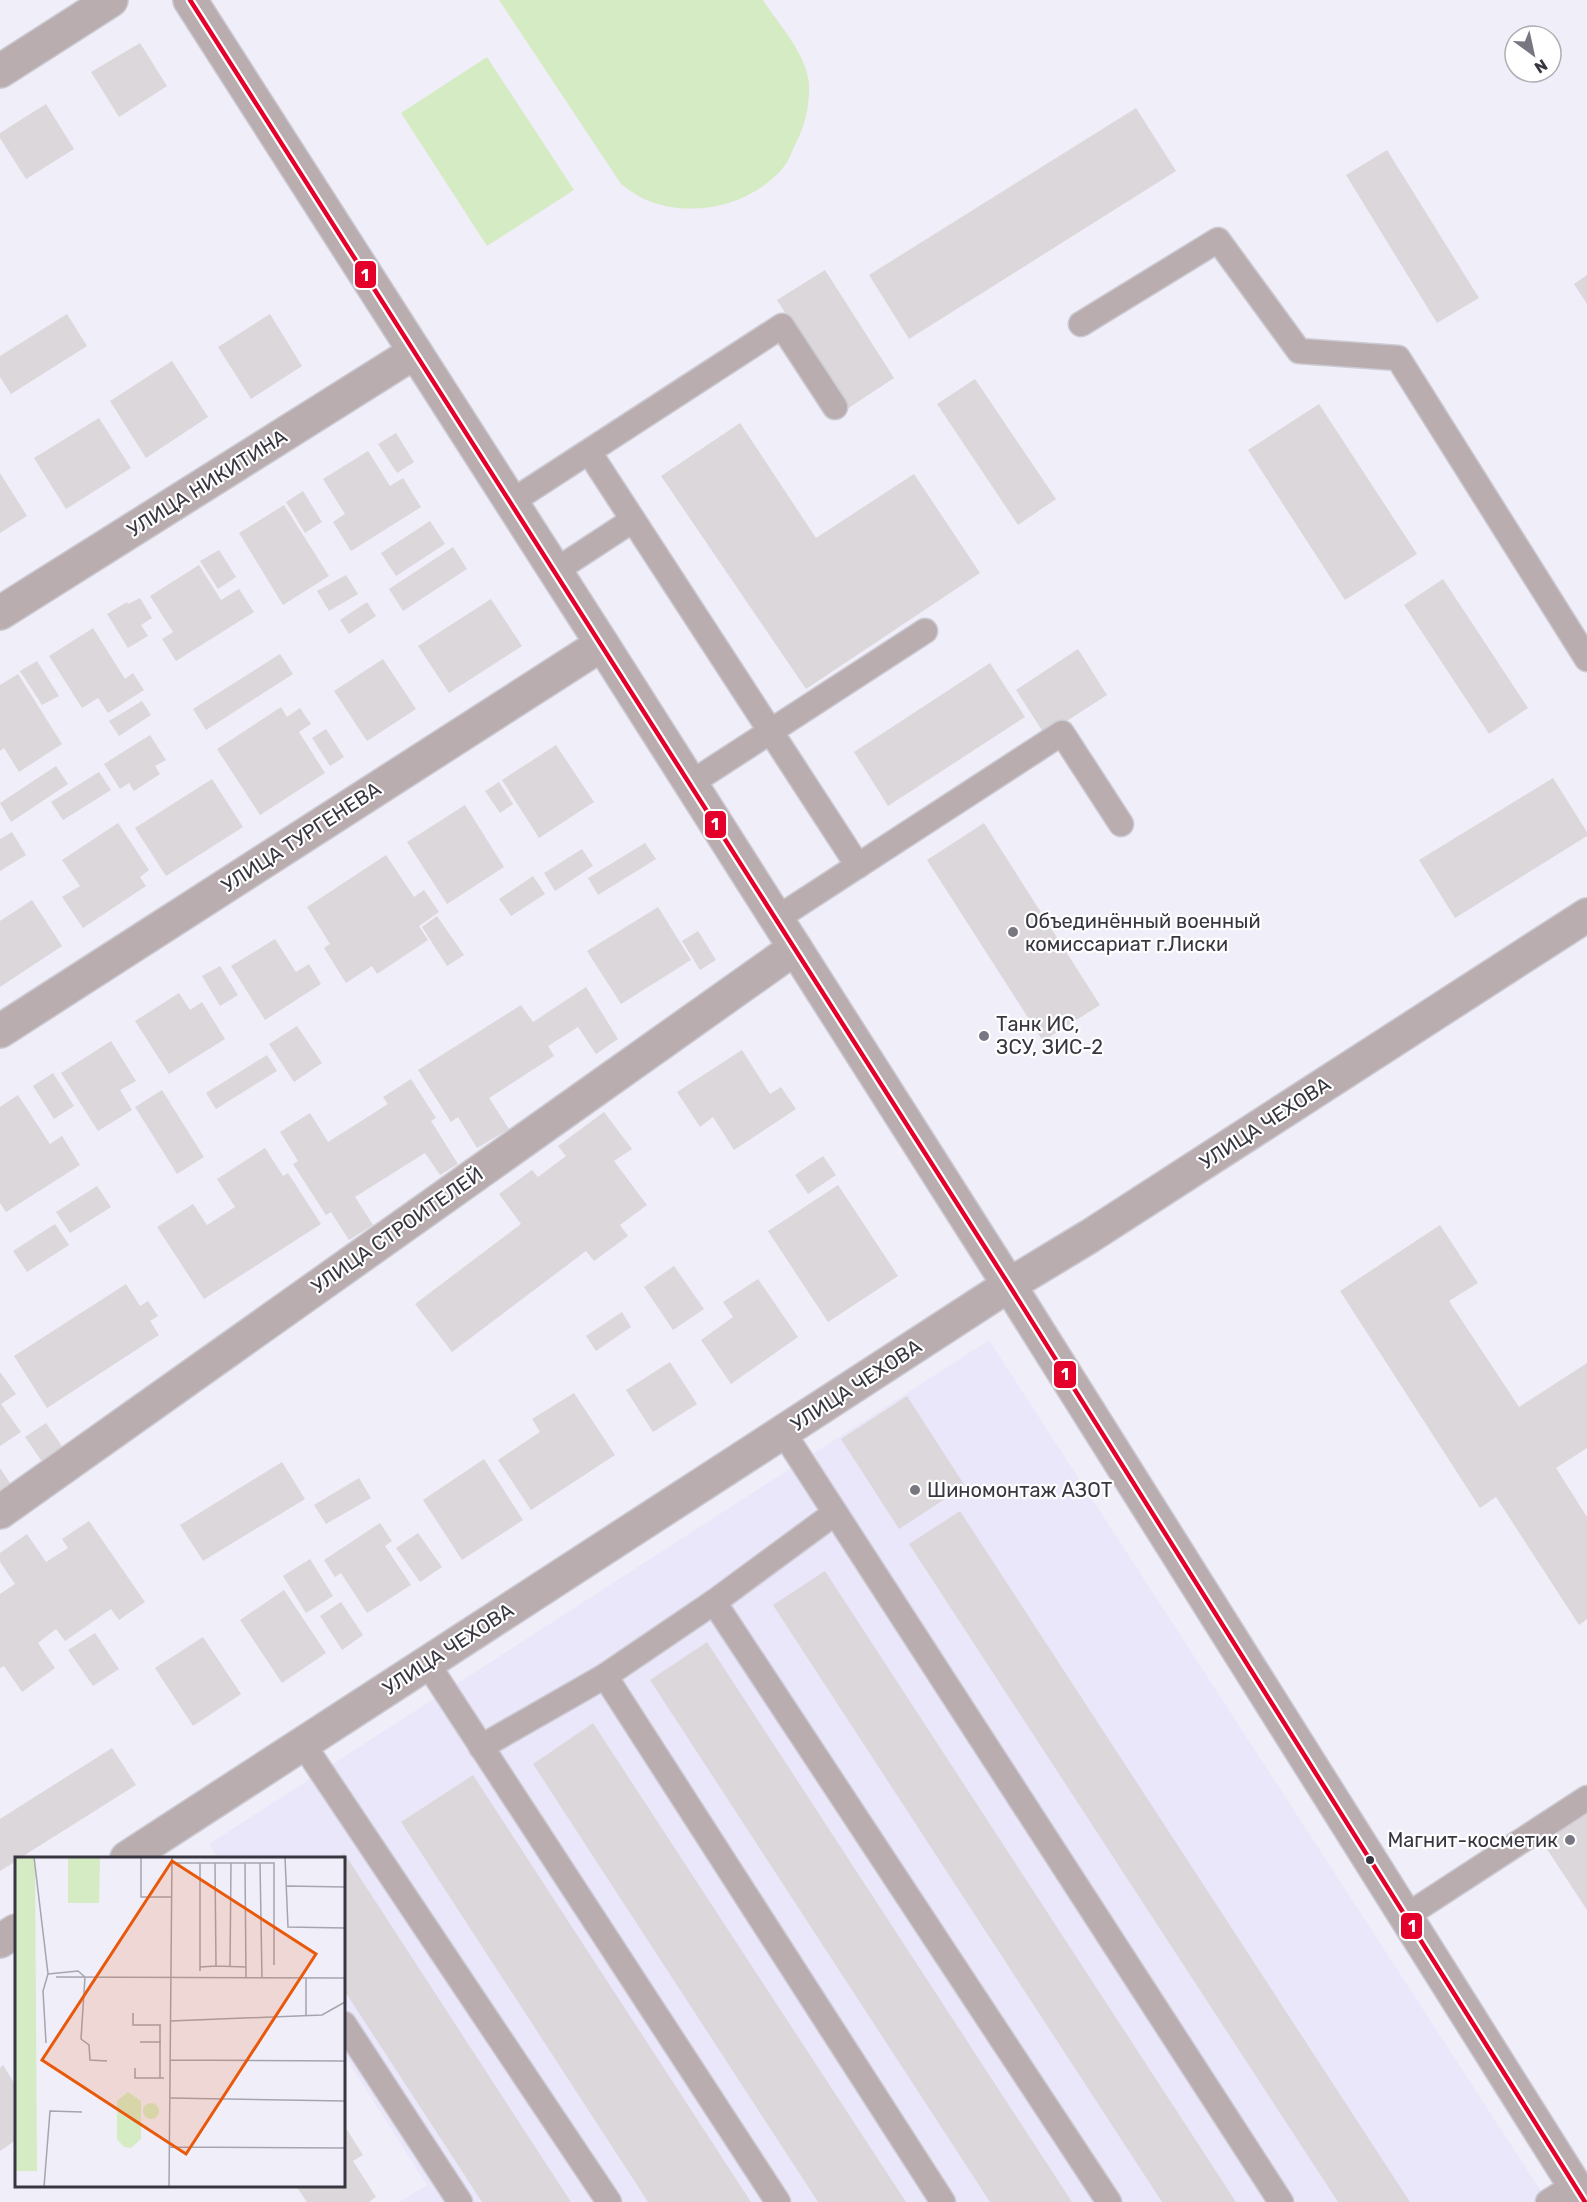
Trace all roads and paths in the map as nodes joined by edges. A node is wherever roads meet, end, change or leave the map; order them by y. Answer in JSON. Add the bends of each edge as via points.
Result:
{"nodes":[{"id":1,"x":111,"y":0,"type":"edge"},
{"id":2,"x":190,"y":0,"type":"edge"},
{"id":3,"x":0,"y":71,"type":"edge"},
{"id":4,"x":1081,"y":324,"type":"dead end"},
{"id":5,"x":414,"y":352,"type":"junction"},
{"id":6,"x":835,"y":407,"type":"dead end"},
{"id":7,"x":589,"y":452,"type":"junction"},
{"id":8,"x":511,"y":502,"type":"junction"},
{"id":9,"x":633,"y":520,"type":"junction"},
{"id":10,"x":555,"y":571,"type":"junction"},
{"id":11,"x":0,"y":613,"type":"edge"},
{"id":12,"x":926,"y":631,"type":"dead end"},
{"id":13,"x":602,"y":644,"type":"junction"},
{"id":14,"x":1587,"y":659,"type":"edge"},
{"id":15,"x":771,"y":731,"type":"junction"},
{"id":16,"x":691,"y":783,"type":"junction"},
{"id":17,"x":1121,"y":824,"type":"dead end"},
{"id":18,"x":858,"y":866,"type":"junction"},
{"id":19,"x":1587,"y":915,"type":"edge"},
{"id":20,"x":776,"y":919,"type":"junction"},
{"id":21,"x":795,"y":948,"type":"junction"},
{"id":22,"x":0,"y":1031,"type":"edge"},
{"id":23,"x":1009,"y":1285,"type":"junction"},
{"id":24,"x":783,"y":1432,"type":"junction"},
{"id":25,"x":0,"y":1512,"type":"edge"},
{"id":26,"x":835,"y":1513,"type":"junction"},
{"id":27,"x":714,"y":1602,"type":"junction"},
{"id":28,"x":427,"y":1663,"type":"junction"},
{"id":29,"x":605,"y":1676,"type":"junction"},
{"id":30,"x":303,"y":1744,"type":"junction"},
{"id":31,"x":481,"y":1747,"type":"junction"},
{"id":32,"x":1587,"y":1798,"type":"edge"},
{"id":33,"x":129,"y":1857,"type":"edge"},
{"id":34,"x":1406,"y":1916,"type":"junction"},
{"id":35,"x":15,"y":1931,"type":"edge"},
{"id":36,"x":0,"y":1941,"type":"edge"},
{"id":37,"x":345,"y":2026,"type":"edge"},
{"id":38,"x":1569,"y":2196,"type":"edge"},
{"id":39,"x":460,"y":2202,"type":"edge"},
{"id":40,"x":609,"y":2202,"type":"edge"},
{"id":41,"x":778,"y":2202,"type":"edge"},
{"id":42,"x":943,"y":2202,"type":"edge"},
{"id":43,"x":1109,"y":2202,"type":"edge"},
{"id":44,"x":1281,"y":2202,"type":"edge"}],
"edges":[{"from":1,"to":3,"type":"street"},
{"from":2,"to":5,"type":"street"},
{"from":4,"to":14,"type":"lane","via":[[1218,240],[1299,351],[1398,358]]},
{"from":5,"to":8,"type":"street"},
{"from":5,"to":11,"type":"street","name":"УЛИЦА НИКИТИНА"},
{"from":6,"to":7,"type":"lane","via":[[782,326]]},
{"from":7,"to":8,"type":"lane"},
{"from":7,"to":9,"type":"lane"},
{"from":8,"to":10,"type":"street"},
{"from":9,"to":10,"type":"lane"},
{"from":9,"to":15,"type":"lane"},
{"from":10,"to":13,"type":"street"},
{"from":12,"to":15,"type":"lane"},
{"from":13,"to":16,"type":"street"},
{"from":13,"to":22,"type":"street","name":"УЛИЦА ТУРГЕНЕВА"},
{"from":15,"to":16,"type":"lane"},
{"from":15,"to":18,"type":"lane"},
{"from":16,"to":20,"type":"street"},
{"from":17,"to":18,"type":"lane","via":[[1062,733]]},
{"from":18,"to":20,"type":"lane"},
{"from":19,"to":23,"type":"street","name":"УЛИЦА ЧЕХОВА"},
{"from":20,"to":21,"type":"street"},
{"from":21,"to":23,"type":"street"},
{"from":21,"to":25,"type":"street","name":"УЛИЦА СТРОИТЕЛЕЙ"},
{"from":23,"to":24,"type":"street","name":"УЛИЦА ЧЕХОВА"},
{"from":23,"to":34,"type":"street"},
{"from":24,"to":26,"type":"lane"},
{"from":24,"to":28,"type":"street","name":"УЛИЦА ЧЕХОВА"},
{"from":26,"to":27,"type":"lane"},
{"from":26,"to":44,"type":"lane"},
{"from":27,"to":29,"type":"lane"},
{"from":27,"to":43,"type":"lane"},
{"from":28,"to":30,"type":"street","name":"УЛИЦА ЧЕХОВА"},
{"from":28,"to":31,"type":"lane"},
{"from":29,"to":31,"type":"lane"},
{"from":29,"to":42,"type":"lane"},
{"from":30,"to":33,"type":"street","name":"УЛИЦА ЧЕХОВА"},
{"from":30,"to":40,"type":"lane"},
{"from":31,"to":41,"type":"lane"},
{"from":32,"to":34,"type":"lane"},
{"from":34,"to":38,"type":"street"},
{"from":35,"to":36,"type":"street"},
{"from":37,"to":39,"type":"lane"}]}
